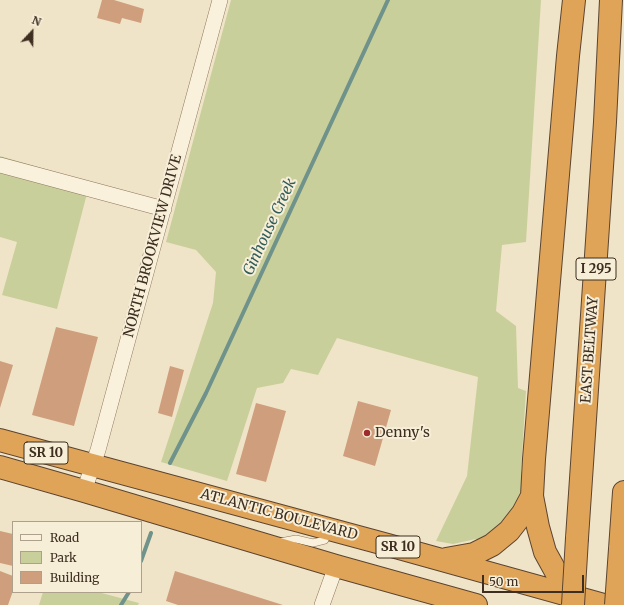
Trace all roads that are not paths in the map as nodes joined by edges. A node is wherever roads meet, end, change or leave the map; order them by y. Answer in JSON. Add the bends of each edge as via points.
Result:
{"nodes":[{"id":1,"x":220,"y":0,"type":"edge"},
{"id":2,"x":574,"y":0,"type":"edge"},
{"id":3,"x":611,"y":0,"type":"edge"},
{"id":4,"x":0,"y":165,"type":"edge"},
{"id":5,"x":164,"y":209,"type":"junction"},
{"id":6,"x":0,"y":440,"type":"edge"},
{"id":7,"x":92,"y":465,"type":"junction"},
{"id":8,"x":1,"y":471,"type":"edge"},
{"id":9,"x":84,"y":491,"type":"junction"},
{"id":10,"x":624,"y":492,"type":"edge"},
{"id":11,"x":532,"y":496,"type":"junction"},
{"id":12,"x":328,"y":528,"type":"junction"},
{"id":13,"x":266,"y":545,"type":"junction"},
{"id":14,"x":443,"y":560,"type":"junction"},
{"id":15,"x":336,"y":566,"type":"junction"},
{"id":16,"x":624,"y":592,"type":"edge"},
{"id":17,"x":458,"y":602,"type":"edge"},
{"id":18,"x":573,"y":603,"type":"edge"},
{"id":19,"x":322,"y":605,"type":"edge"},
{"id":20,"x":476,"y":605,"type":"edge"},
{"id":21,"x":605,"y":605,"type":"edge"},
{"id":22,"x":616,"y":605,"type":"edge"}],
"edges":[{"from":1,"to":5,"type":"street","name":"NORTH BROOKVIEW DRIVE"},
{"from":2,"to":11,"type":"highway"},
{"from":3,"to":18,"type":"highway","name":"EAST BELTWAY","number":"I 295","bridge":true},
{"from":4,"to":5,"type":"street"},
{"from":5,"to":7,"type":"street","name":"NORTH BROOKVIEW DRIVE"},
{"from":6,"to":7,"type":"highway","name":"ATLANTIC BOULEVARD","number":"SR 10"},
{"from":7,"to":9,"type":"street","name":"NORTH BROOKVIEW DRIVE"},
{"from":7,"to":12,"type":"highway","name":"ATLANTIC BOULEVARD","number":"SR 10"},
{"from":8,"to":9,"type":"highway","number":"SR 10"},
{"from":9,"to":13,"type":"highway","number":"SR 10"},
{"from":10,"to":22,"type":"highway","bridge":true},
{"from":11,"to":14,"type":"highway","via":[[509,531],[492,545],[474,554]]},
{"from":11,"to":18,"type":"highway","via":[[545,552]]},
{"from":12,"to":13,"type":"lane","via":[[325,540],[313,543],[296,538]]},
{"from":12,"to":14,"type":"highway","name":"ATLANTIC BOULEVARD","number":"SR 10"},
{"from":13,"to":15,"type":"highway","number":"SR 10"},
{"from":14,"to":18,"type":"highway","name":"ATLANTIC BOULEVARD","number":"SR 10","via":[[512,579]]},
{"from":15,"to":17,"type":"highway","number":"SR 10"},
{"from":15,"to":19,"type":"street"},
{"from":16,"to":21,"type":"highway"},
{"from":17,"to":20,"type":"highway","number":"SR 10"},
{"from":18,"to":21,"type":"highway","name":"ATLANTIC BOULEVARD","number":"SR 10"}]}
